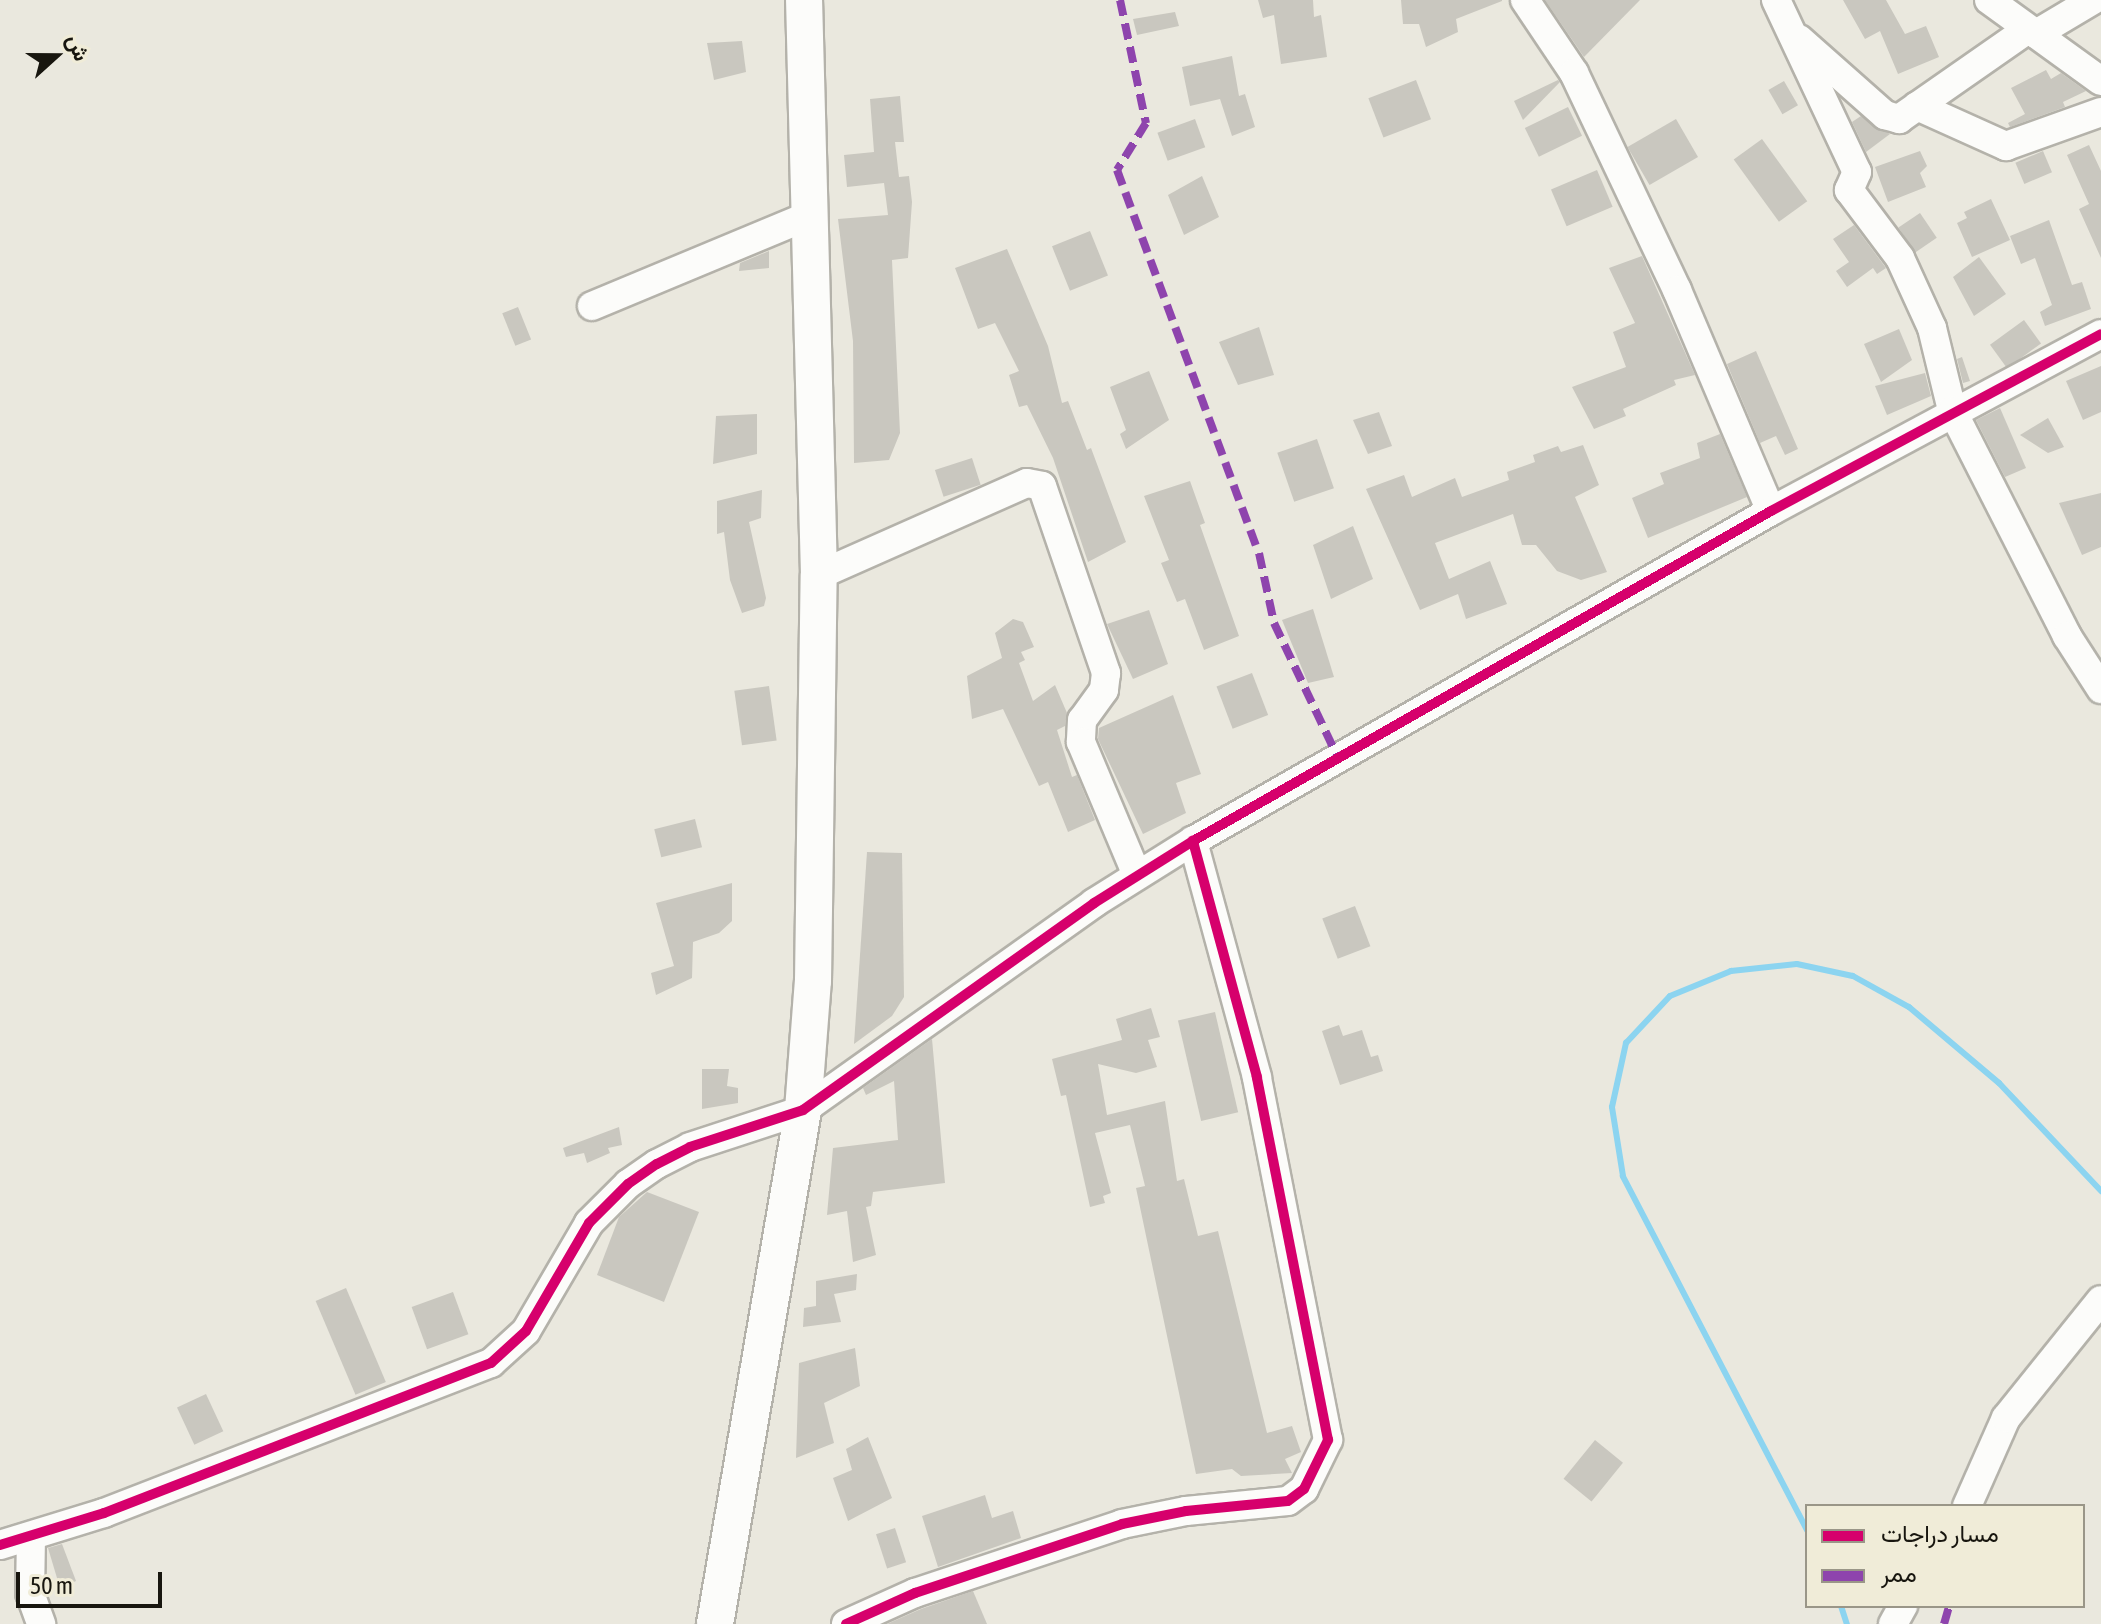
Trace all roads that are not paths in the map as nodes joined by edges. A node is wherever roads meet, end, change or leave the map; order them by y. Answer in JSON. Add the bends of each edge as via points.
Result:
{"nodes":[{"id":1,"x":804,"y":0,"type":"edge"},
{"id":2,"x":1525,"y":0,"type":"edge"},
{"id":3,"x":1776,"y":0,"type":"edge"},
{"id":4,"x":2093,"y":0,"type":"edge"},
{"id":5,"x":1993,"y":1,"type":"edge"},
{"id":6,"x":1791,"y":31,"type":"junction"},
{"id":7,"x":2032,"y":31,"type":"junction"},
{"id":8,"x":2101,"y":81,"type":"edge"},
{"id":9,"x":1917,"y":106,"type":"junction"},
{"id":10,"x":2101,"y":112,"type":"edge"},
{"id":11,"x":808,"y":216,"type":"junction"},
{"id":12,"x":592,"y":306,"type":"dead end"},
{"id":13,"x":2101,"y":334,"type":"edge"},
{"id":14,"x":1952,"y":410,"type":"junction"},
{"id":15,"x":1771,"y":511,"type":"junction"},
{"id":16,"x":819,"y":575,"type":"junction"},
{"id":17,"x":2101,"y":689,"type":"edge"},
{"id":18,"x":1193,"y":841,"type":"junction"},
{"id":19,"x":1137,"y":875,"type":"junction"},
{"id":20,"x":803,"y":1110,"type":"junction"},
{"id":21,"x":2101,"y":1300,"type":"edge"},
{"id":22,"x":1968,"y":1504,"type":"edge"},
{"id":23,"x":31,"y":1537,"type":"junction"},
{"id":24,"x":0,"y":1545,"type":"edge"},
{"id":25,"x":41,"y":1624,"type":"edge"},
{"id":26,"x":715,"y":1624,"type":"edge"},
{"id":27,"x":846,"y":1624,"type":"edge"}],
"edges":[{"from":1,"to":11,"type":"main road"},
{"from":2,"to":15,"type":"street","via":[[1580,86],[1677,290]]},
{"from":3,"to":6,"type":"street"},
{"from":4,"to":7,"type":"street"},
{"from":5,"to":7,"type":"street"},
{"from":6,"to":9,"type":"street","via":[[1885,115],[1899,119]]},
{"from":6,"to":14,"type":"street","via":[[1857,172],[1849,190],[1900,258],[1932,328]]},
{"from":7,"to":8,"type":"street"},
{"from":7,"to":9,"type":"street"},
{"from":9,"to":10,"type":"street","via":[[2006,146]]},
{"from":11,"to":12,"type":"street"},
{"from":11,"to":16,"type":"main road"},
{"from":13,"to":14,"type":"street"},
{"from":14,"to":15,"type":"street"},
{"from":14,"to":17,"type":"street","via":[[2067,636]]},
{"from":15,"to":18,"type":"street"},
{"from":16,"to":19,"type":"street","via":[[1027,483],[1042,486],[1106,673],[1104,690],[1082,720],[1081,742]]},
{"from":16,"to":20,"type":"main road","via":[[813,981]]},
{"from":18,"to":19,"type":"street"},
{"from":18,"to":27,"type":"street","via":[[1257,1077],[1328,1440],[1304,1489],[1288,1501],[1186,1511],[1122,1524],[915,1593]]},
{"from":19,"to":20,"type":"street"},
{"from":20,"to":23,"type":"street","via":[[690,1147],[628,1184],[589,1223],[526,1331],[491,1363]]},
{"from":20,"to":26,"type":"main road"},
{"from":21,"to":22,"type":"street","via":[[2006,1418]]},
{"from":23,"to":24,"type":"street"},
{"from":23,"to":25,"type":"street","via":[[30,1593]]}]}
